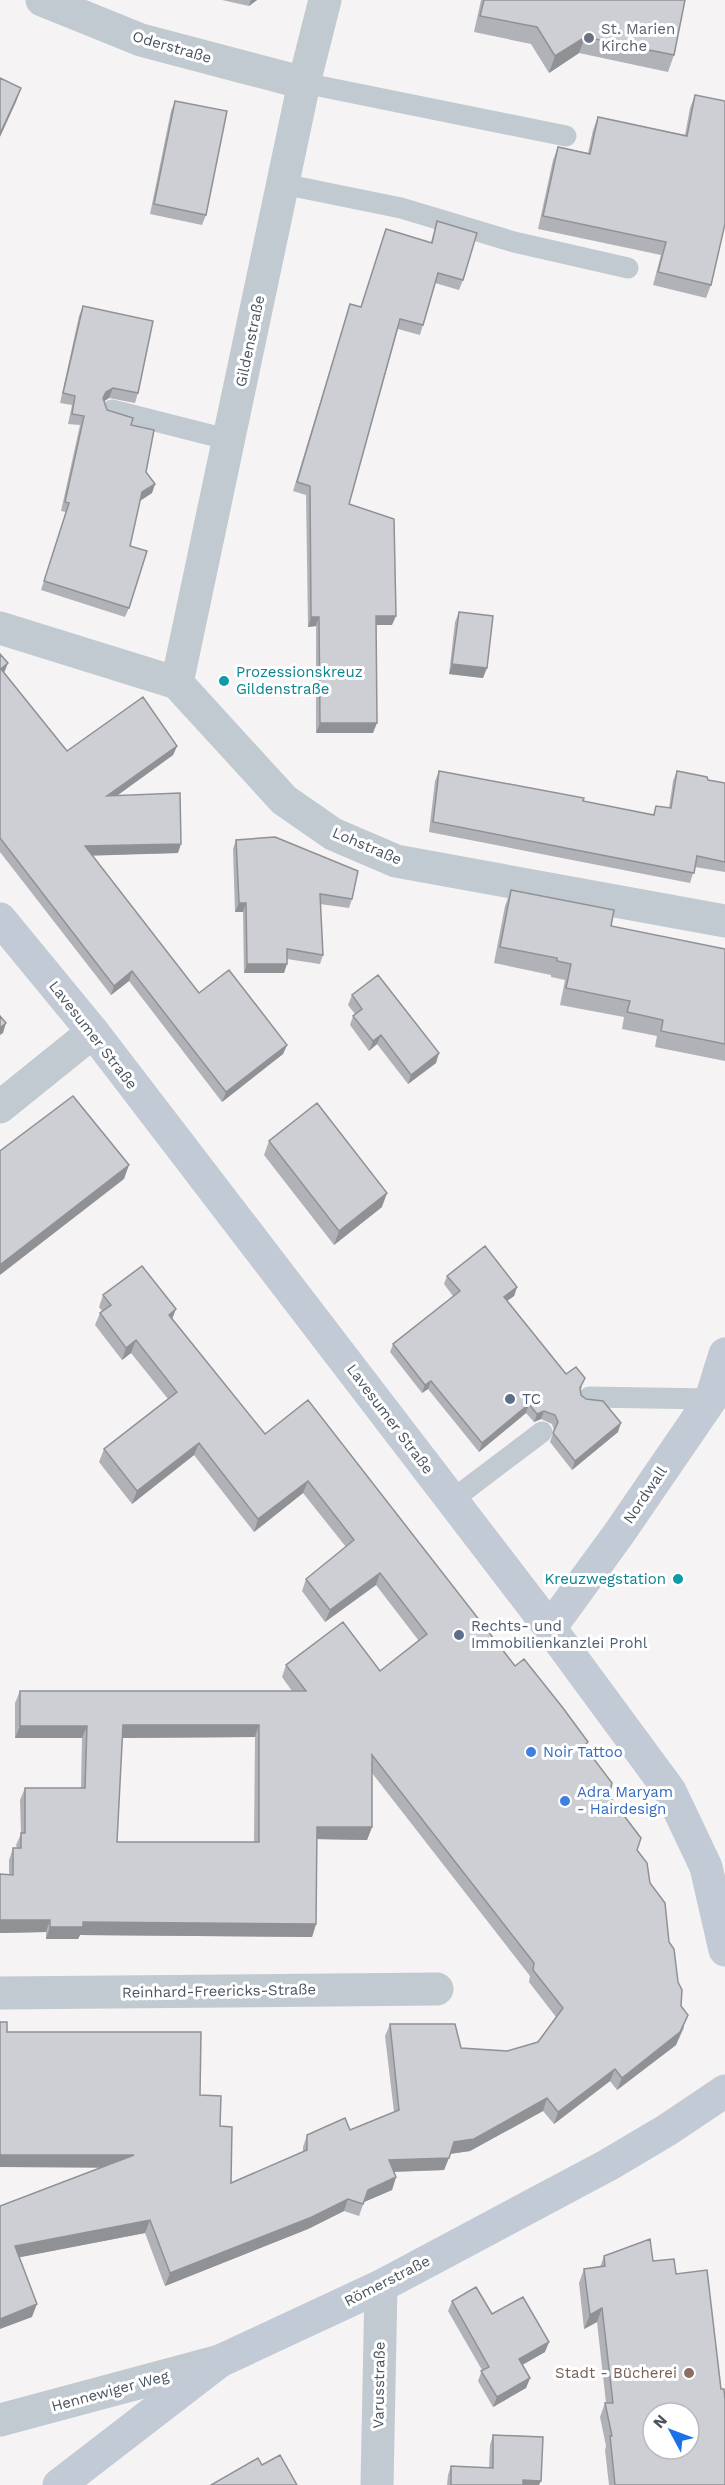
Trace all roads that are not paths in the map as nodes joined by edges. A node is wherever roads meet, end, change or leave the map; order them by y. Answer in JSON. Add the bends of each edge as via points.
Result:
{"nodes":[{"id":1,"x":42,"y":0,"type":"edge"},
{"id":2,"x":325,"y":0,"type":"edge"},
{"id":3,"x":304,"y":84,"type":"junction"},
{"id":4,"x":566,"y":136,"type":"dead end"},
{"id":5,"x":283,"y":184,"type":"junction"},
{"id":6,"x":628,"y":268,"type":"dead end"},
{"id":7,"x":112,"y":410,"type":"edge"},
{"id":8,"x":230,"y":440,"type":"junction"},
{"id":9,"x":0,"y":628,"type":"edge"},
{"id":10,"x":177,"y":683,"type":"junction"},
{"id":11,"x":0,"y":919,"type":"edge"},
{"id":12,"x":725,"y":921,"type":"edge"},
{"id":13,"x":93,"y":1032,"type":"junction"},
{"id":14,"x":0,"y":1107,"type":"edge"},
{"id":15,"x":725,"y":1354,"type":"edge"},
{"id":16,"x":589,"y":1397,"type":"edge"},
{"id":17,"x":711,"y":1399,"type":"junction"},
{"id":18,"x":542,"y":1432,"type":"dead end"},
{"id":19,"x":452,"y":1500,"type":"junction"},
{"id":20,"x":550,"y":1628,"type":"junction"},
{"id":21,"x":725,"y":1950,"type":"edge"},
{"id":22,"x":437,"y":1989,"type":"dead end"},
{"id":23,"x":0,"y":1993,"type":"edge"},
{"id":24,"x":725,"y":2091,"type":"edge"},
{"id":25,"x":381,"y":2286,"type":"junction"},
{"id":26,"x":220,"y":2361,"type":"junction"},
{"id":27,"x":0,"y":2420,"type":"edge"},
{"id":28,"x":59,"y":2485,"type":"edge"},
{"id":29,"x":377,"y":2485,"type":"edge"}],
"edges":[{"from":1,"to":3,"type":"street","name":"Oderstraße","via":[[141,40]]},
{"from":2,"to":3,"type":"street","name":"Gildenstraße"},
{"from":3,"to":4,"type":"lane"},
{"from":3,"to":5,"type":"street","name":"Gildenstraße"},
{"from":5,"to":6,"type":"lane","via":[[401,208],[514,242]]},
{"from":5,"to":8,"type":"street","name":"Gildenstraße"},
{"from":7,"to":8,"type":"lane"},
{"from":8,"to":10,"type":"street","name":"Gildenstraße"},
{"from":9,"to":10,"type":"street"},
{"from":10,"to":12,"type":"street","name":"Lohstraße","via":[[284,800],[333,834],[396,861]]},
{"from":11,"to":13,"type":"street","name":"Lavesumer Straße"},
{"from":13,"to":14,"type":"street"},
{"from":13,"to":19,"type":"street","name":"Lavesumer Straße"},
{"from":15,"to":17,"type":"street","name":"Nordwall"},
{"from":16,"to":17,"type":"lane"},
{"from":17,"to":20,"type":"street","name":"Nordwall"},
{"from":18,"to":19,"type":"lane"},
{"from":19,"to":20,"type":"street","name":"Lavesumer Straße"},
{"from":20,"to":21,"type":"street","name":"Lavesumer Straße","via":[[670,1791],[706,1867]]},
{"from":22,"to":23,"type":"street","name":"Reinhard-Freericks-Straße"},
{"from":24,"to":25,"type":"street","name":"Römerstraße","via":[[608,2165]]},
{"from":25,"to":26,"type":"street","name":"Römerstraße"},
{"from":25,"to":29,"type":"street","name":"Varusstraße"},
{"from":26,"to":27,"type":"street","name":"Hennewiger Weg"},
{"from":26,"to":28,"type":"street","name":"Römerstraße"}]}
